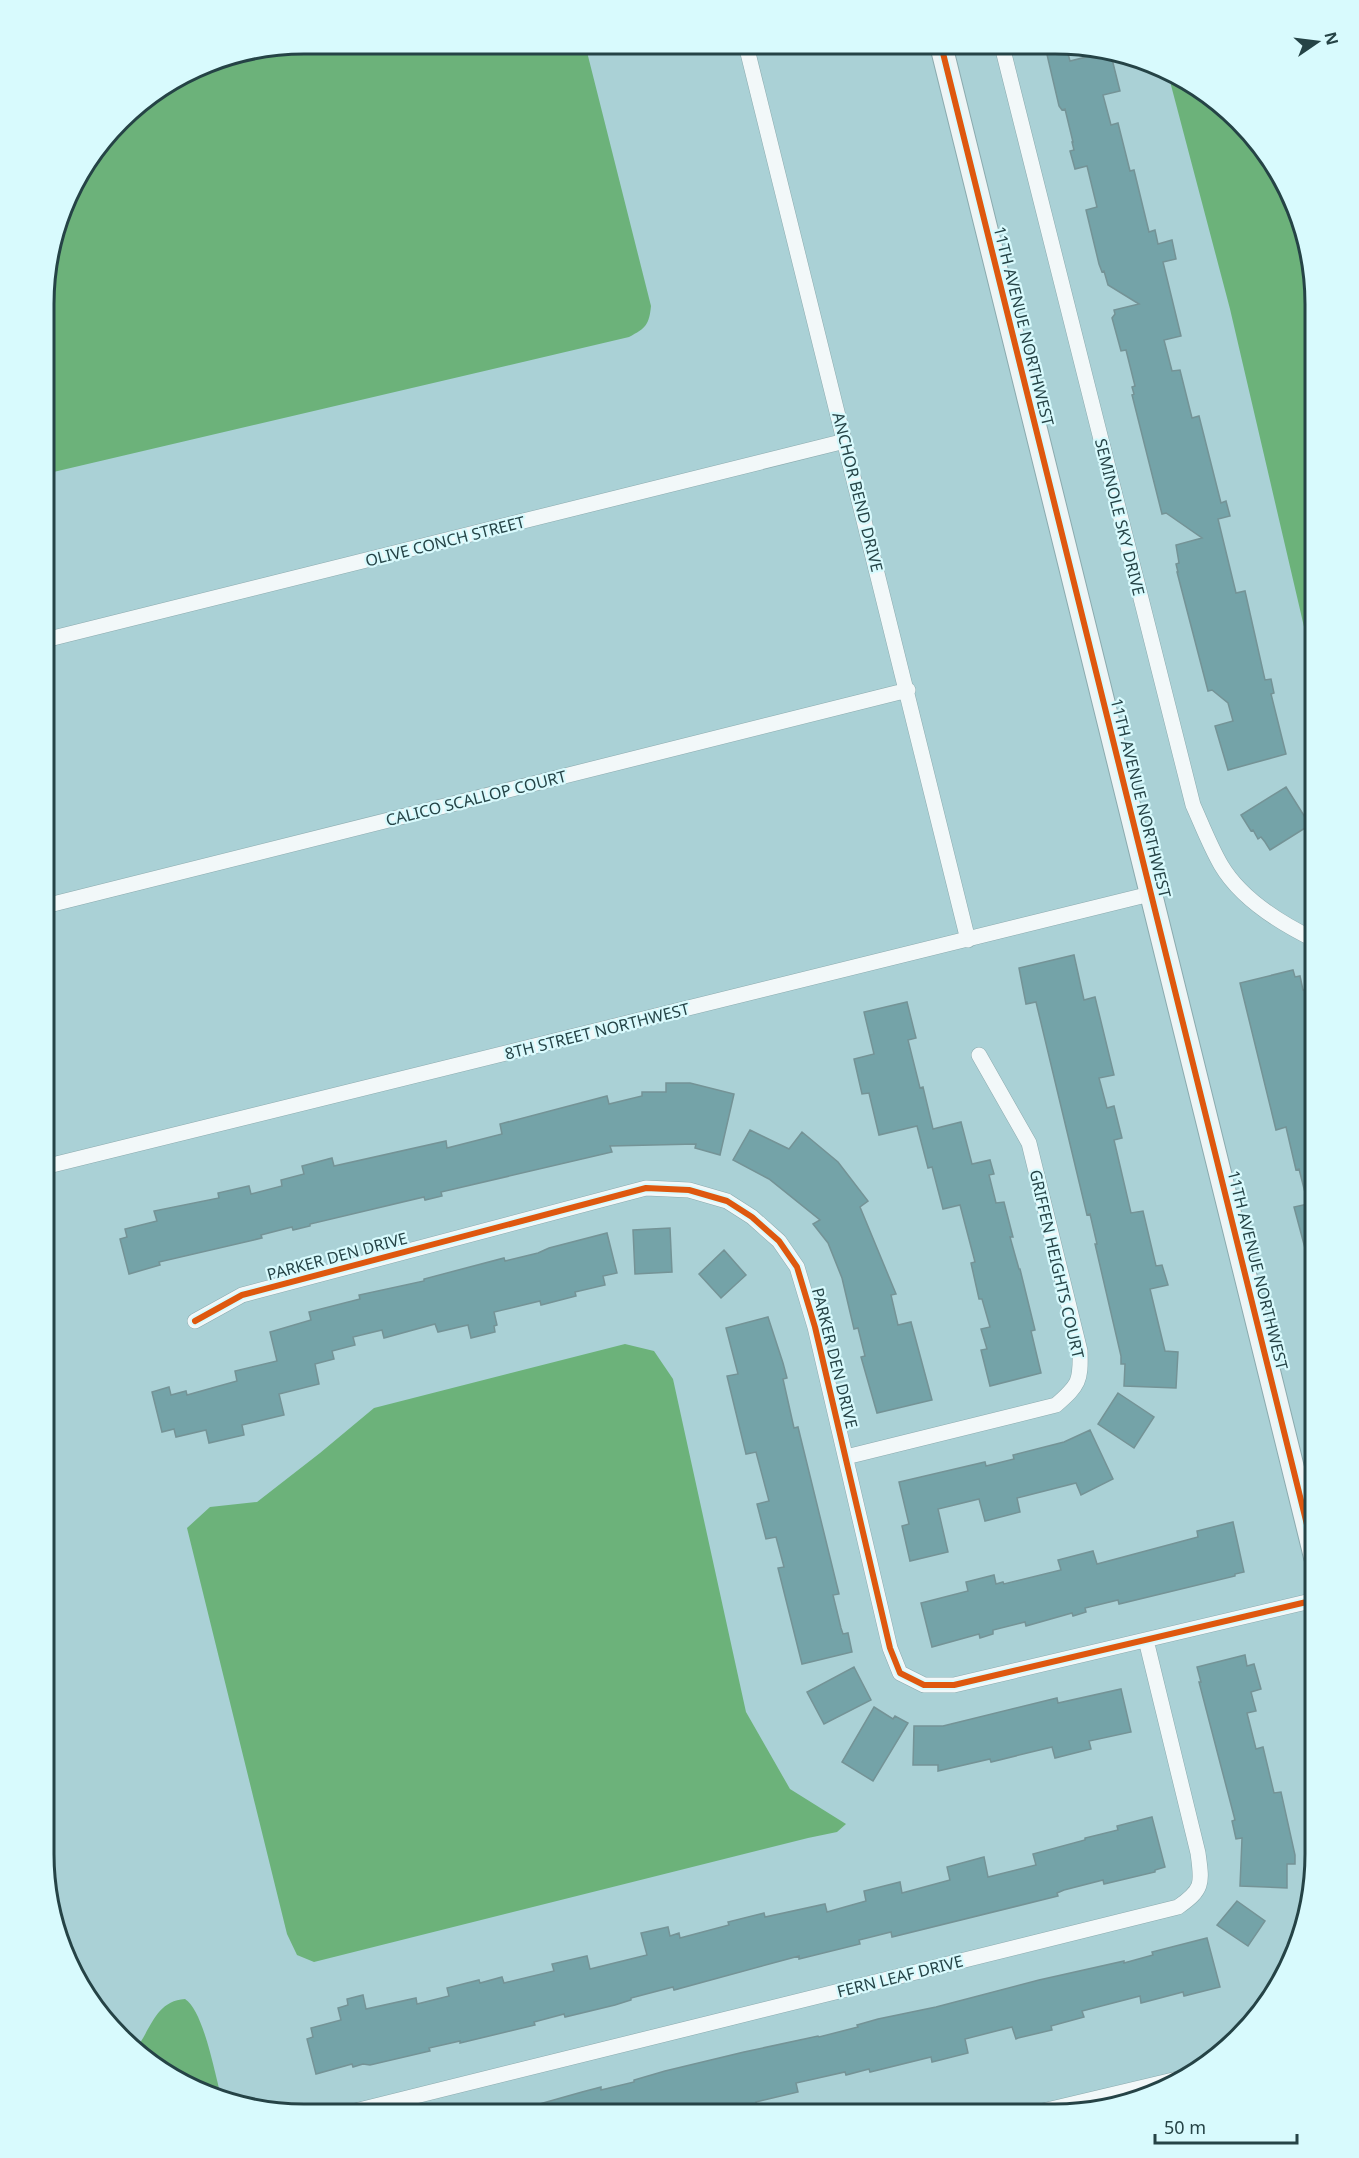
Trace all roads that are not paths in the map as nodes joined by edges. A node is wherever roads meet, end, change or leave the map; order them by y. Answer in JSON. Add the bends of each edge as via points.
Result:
{"nodes":[{"id":1,"x":748,"y":54,"type":"edge"},
{"id":2,"x":943,"y":54,"type":"edge"},
{"id":3,"x":1004,"y":54,"type":"edge"},
{"id":4,"x":845,"y":441,"type":"junction"},
{"id":5,"x":54,"y":638,"type":"edge"},
{"id":6,"x":908,"y":690,"type":"junction"},
{"id":7,"x":1150,"y":894,"type":"junction"},
{"id":8,"x":54,"y":904,"type":"edge"},
{"id":9,"x":1305,"y":935,"type":"edge"},
{"id":10,"x":969,"y":940,"type":"junction"},
{"id":11,"x":979,"y":1055,"type":"dead end"},
{"id":12,"x":54,"y":1165,"type":"edge"},
{"id":13,"x":195,"y":1321,"type":"dead end"},
{"id":14,"x":846,"y":1457,"type":"junction"},
{"id":15,"x":1305,"y":1517,"type":"edge"},
{"id":16,"x":1305,"y":1602,"type":"edge"},
{"id":17,"x":1146,"y":1640,"type":"junction"},
{"id":18,"x":1149,"y":2086,"type":"edge"},
{"id":19,"x":1078,"y":2103,"type":"edge"},
{"id":20,"x":379,"y":2104,"type":"edge"}],
"edges":[{"from":1,"to":4,"type":"street","name":"ANCHOR BEND DRIVE"},
{"from":2,"to":7,"type":"street","name":"11TH AVENUE NORTHWEST"},
{"from":3,"to":9,"type":"street","name":"SEMINOLE SKY DRIVE","via":[[1192,805],[1221,866],[1248,898]]},
{"from":4,"to":5,"type":"street","name":"OLIVE CONCH STREET"},
{"from":4,"to":6,"type":"street","name":"ANCHOR BEND DRIVE"},
{"from":6,"to":8,"type":"street","name":"CALICO SCALLOP COURT"},
{"from":6,"to":10,"type":"street","name":"ANCHOR BEND DRIVE"},
{"from":7,"to":10,"type":"street","name":"8TH STREET NORTHWEST"},
{"from":7,"to":15,"type":"street","name":"11TH AVENUE NORTHWEST"},
{"from":10,"to":12,"type":"street","name":"8TH STREET NORTHWEST"},
{"from":11,"to":14,"type":"street","name":"GRIFFEN HEIGHTS COURT","via":[[1029,1143],[1080,1351],[1081,1373],[1074,1390],[1056,1405]]},
{"from":13,"to":14,"type":"street","name":"PARKER DEN DRIVE","via":[[242,1295],[646,1188],[689,1190],[727,1201],[752,1217],[779,1241],[797,1267]]},
{"from":14,"to":17,"type":"street","name":"PARKER DEN DRIVE","via":[[890,1648],[900,1673],[924,1686],[954,1685]]},
{"from":16,"to":17,"type":"street","name":"PARKER DEN DRIVE"},
{"from":17,"to":20,"type":"street","name":"FERN LEAF DRIVE","via":[[1202,1880],[1193,1896],[1178,1907]]},
{"from":18,"to":19,"type":"street"}]}
